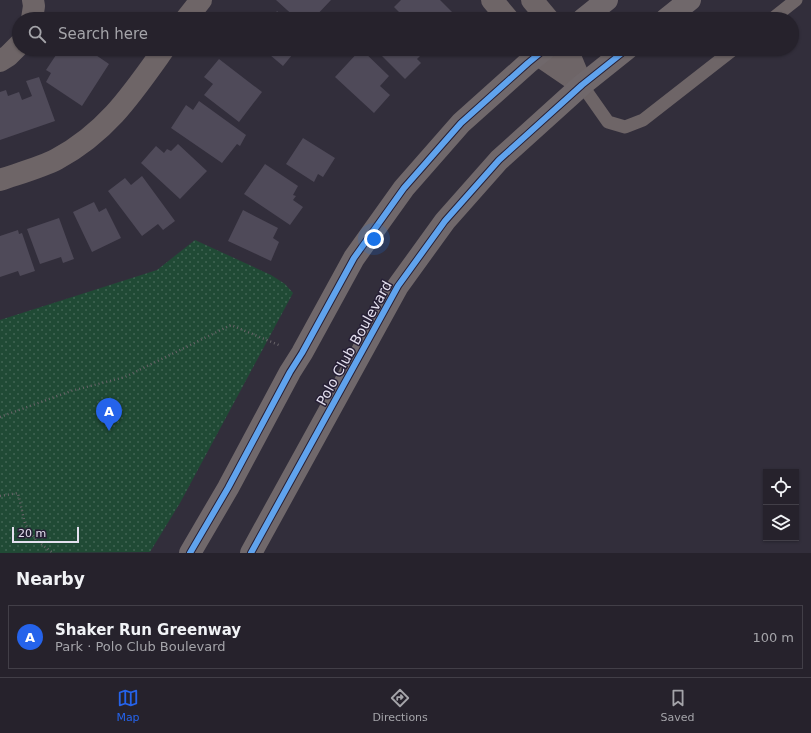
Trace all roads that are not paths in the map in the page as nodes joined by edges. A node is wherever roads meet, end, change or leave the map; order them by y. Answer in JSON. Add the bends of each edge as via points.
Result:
{"nodes":[{"id":1,"x":34,"y":0,"type":"edge"},
{"id":2,"x":201,"y":0,"type":"edge"},
{"id":3,"x":492,"y":0,"type":"edge"},
{"id":4,"x":532,"y":0,"type":"edge"},
{"id":5,"x":607,"y":0,"type":"edge"},
{"id":6,"x":690,"y":0,"type":"edge"},
{"id":7,"x":796,"y":0,"type":"edge"},
{"id":8,"x":33,"y":12,"type":"edge"},
{"id":9,"x":192,"y":12,"type":"edge"},
{"id":10,"x":502,"y":12,"type":"edge"},
{"id":11,"x":542,"y":12,"type":"edge"},
{"id":12,"x":592,"y":12,"type":"edge"},
{"id":13,"x":675,"y":12,"type":"edge"},
{"id":14,"x":781,"y":12,"type":"edge"},
{"id":15,"x":12,"y":52,"type":"edge"},
{"id":16,"x":159,"y":56,"type":"edge"},
{"id":17,"x":533,"y":56,"type":"edge"},
{"id":18,"x":545,"y":56,"type":"edge"},
{"id":19,"x":570,"y":56,"type":"edge"},
{"id":20,"x":619,"y":56,"type":"edge"},
{"id":21,"x":725,"y":56,"type":"edge"},
{"id":22,"x":0,"y":61,"type":"edge"},
{"id":23,"x":582,"y":84,"type":"junction"},
{"id":24,"x":0,"y":180,"type":"edge"},
{"id":25,"x":190,"y":553,"type":"edge"},
{"id":26,"x":251,"y":553,"type":"edge"}],
"edges":[{"from":1,"to":8,"type":"street"},
{"from":2,"to":9,"type":"street"},
{"from":3,"to":10,"type":"street"},
{"from":4,"to":11,"type":"street"},
{"from":5,"to":12,"type":"street"},
{"from":6,"to":13,"type":"street"},
{"from":7,"to":14,"type":"lane"},
{"from":15,"to":22,"type":"street"},
{"from":16,"to":24,"type":"street","via":[[128,100],[87,141],[56,160]]},
{"from":17,"to":25,"type":"street","via":[[461,123],[404,188],[354,258]]},
{"from":18,"to":23,"type":"street"},
{"from":19,"to":23,"type":"street"},
{"from":20,"to":23,"type":"street","name":"Polo Club Boulevard"},
{"from":21,"to":23,"type":"lane","via":[[643,120],[624,127],[608,122]]},
{"from":23,"to":26,"type":"street","name":"Polo Club Boulevard","via":[[498,160],[445,221],[398,286]]}]}
